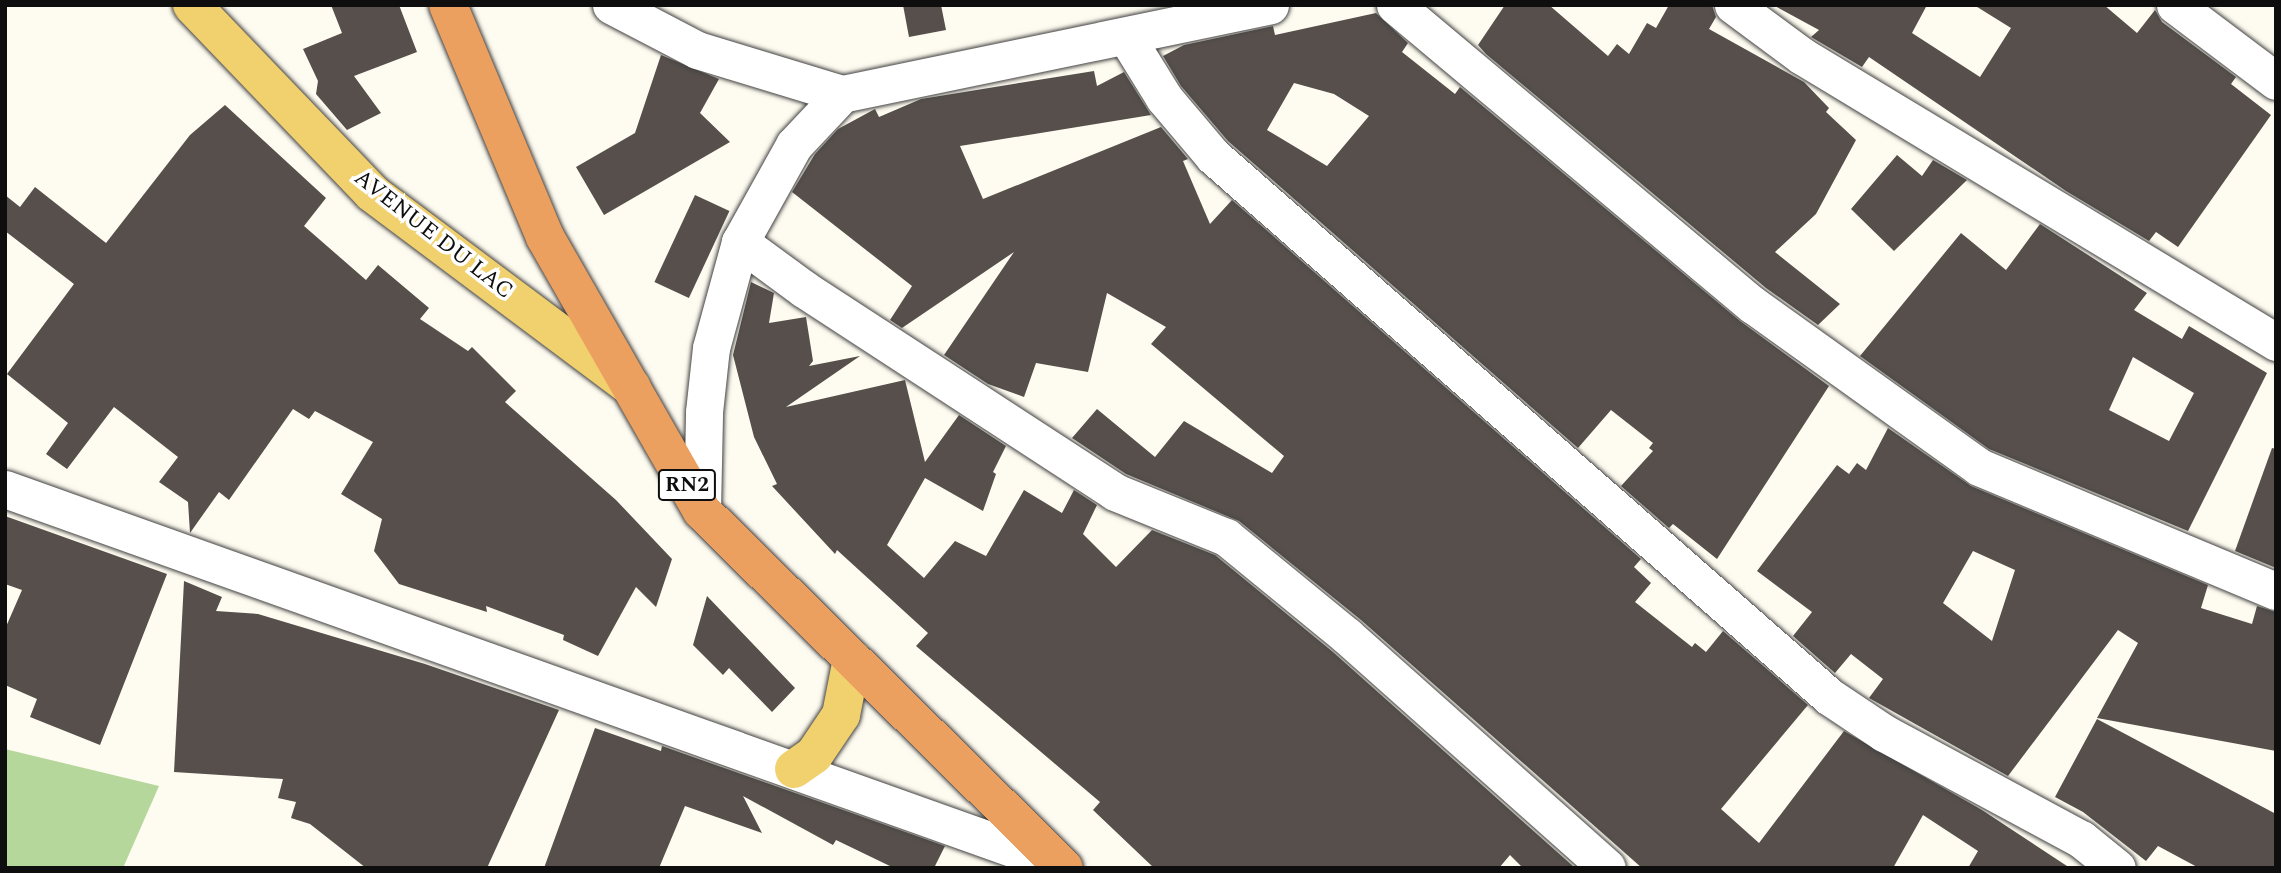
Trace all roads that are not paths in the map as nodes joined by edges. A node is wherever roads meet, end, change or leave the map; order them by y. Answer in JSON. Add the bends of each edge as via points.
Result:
{"nodes":[{"id":1,"x":192,"y":5,"type":"edge"},
{"id":2,"x":447,"y":5,"type":"edge"},
{"id":3,"x":611,"y":5,"type":"edge"},
{"id":4,"x":1270,"y":5,"type":"edge"},
{"id":5,"x":1395,"y":5,"type":"edge"},
{"id":6,"x":1733,"y":5,"type":"edge"},
{"id":7,"x":2175,"y":5,"type":"edge"},
{"id":8,"x":1127,"y":38,"type":"junction"},
{"id":9,"x":2276,"y":81,"type":"edge"},
{"id":10,"x":842,"y":94,"type":"junction"},
{"id":11,"x":740,"y":242,"type":"junction"},
{"id":12,"x":2276,"y":342,"type":"edge"},
{"id":13,"x":631,"y":387,"type":"junction"},
{"id":14,"x":5,"y":489,"type":"edge"},
{"id":15,"x":702,"y":511,"type":"junction"},
{"id":16,"x":2276,"y":591,"type":"edge"},
{"id":17,"x":852,"y":659,"type":"junction"},
{"id":18,"x":794,"y":769,"type":"junction"},
{"id":19,"x":1063,"y":867,"type":"edge"},
{"id":20,"x":1607,"y":868,"type":"edge"},
{"id":21,"x":2117,"y":868,"type":"edge"}],
"edges":[{"from":1,"to":13,"type":"main road","name":"AVENUE DU LAC","via":[[372,192]]},
{"from":2,"to":13,"type":"highway","number":"RN2","via":[[545,237]]},
{"from":3,"to":10,"type":"street","via":[[696,50]]},
{"from":4,"to":8,"type":"street"},
{"from":5,"to":16,"type":"street","via":[[1753,305],[1979,467]]},
{"from":6,"to":12,"type":"street","via":[[1802,56]]},
{"from":7,"to":9,"type":"street"},
{"from":8,"to":10,"type":"street"},
{"from":8,"to":21,"type":"street","via":[[1164,98],[1213,156],[1830,697],[1884,733],[2081,839]]},
{"from":10,"to":11,"type":"street","via":[[794,145]]},
{"from":11,"to":15,"type":"street","via":[[711,348]]},
{"from":11,"to":20,"type":"street","via":[[804,289],[1115,492],[1226,537],[1347,636]]},
{"from":13,"to":15,"type":"highway","number":"RN2"},
{"from":14,"to":18,"type":"street"},
{"from":15,"to":17,"type":"highway","number":"RN2"},
{"from":17,"to":18,"type":"main road","via":[[841,715],[814,755]]},
{"from":17,"to":19,"type":"highway","number":"RN2"},
{"from":18,"to":19,"type":"street"}]}
